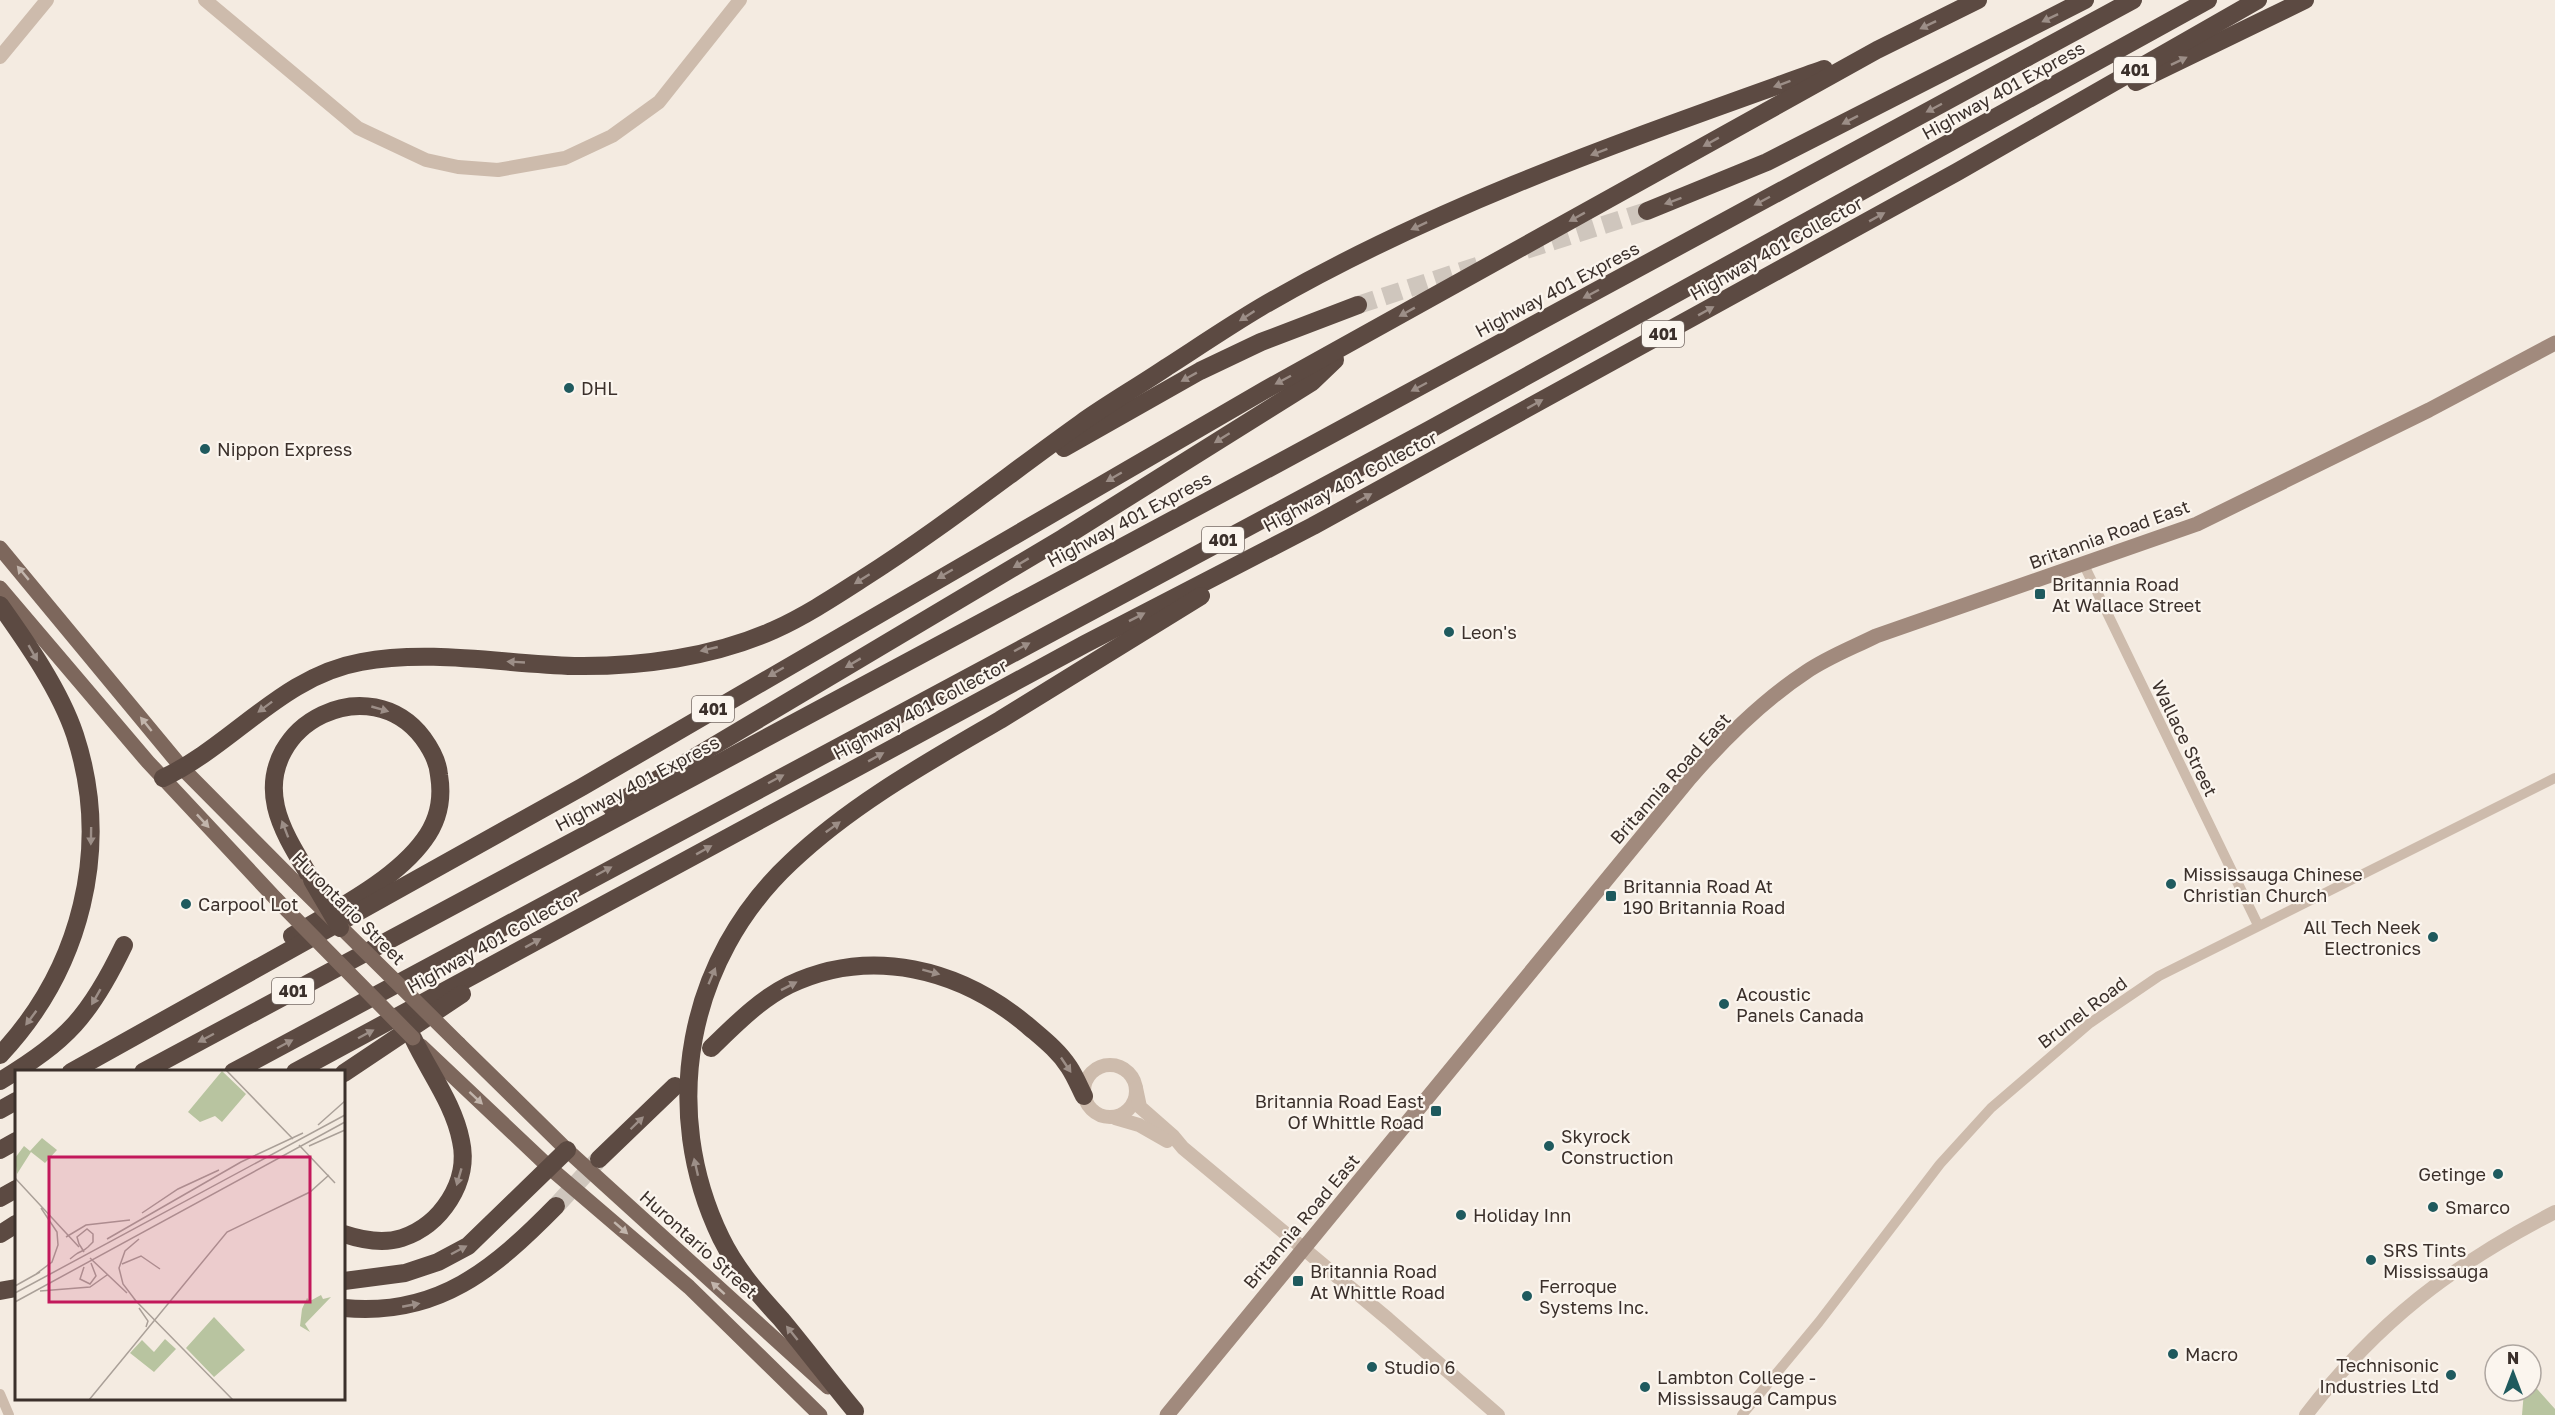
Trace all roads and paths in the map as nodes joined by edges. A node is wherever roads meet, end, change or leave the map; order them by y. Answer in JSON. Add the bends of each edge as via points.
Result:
{"nodes":[{"id":1,"x":47,"y":0,"type":"edge"},
{"id":2,"x":205,"y":0,"type":"edge"},
{"id":3,"x":740,"y":0,"type":"edge"},
{"id":4,"x":1978,"y":0,"type":"edge"},
{"id":5,"x":2085,"y":0,"type":"edge"},
{"id":6,"x":2133,"y":0,"type":"edge"},
{"id":7,"x":2208,"y":0,"type":"edge"},
{"id":8,"x":2258,"y":0,"type":"edge"},
{"id":9,"x":2305,"y":0,"type":"edge"},
{"id":10,"x":1877,"y":50,"type":"junction"},
{"id":11,"x":0,"y":57,"type":"edge"},
{"id":12,"x":2013,"y":141,"type":"junction"},
{"id":13,"x":1647,"y":211,"type":"tunnel mouth"},
{"id":14,"x":1359,"y":304,"type":"tunnel mouth"},
{"id":15,"x":1353,"y":342,"type":"junction"},
{"id":16,"x":2555,"y":343,"type":"edge"},
{"id":17,"x":997,"y":487,"type":"junction"},
{"id":18,"x":1313,"y":526,"type":"junction"},
{"id":19,"x":0,"y":548,"type":"edge"},
{"id":20,"x":2084,"y":566,"type":"junction"},
{"id":21,"x":0,"y":588,"type":"edge"},
{"id":22,"x":0,"y":605,"type":"edge"},
{"id":23,"x":183,"y":769,"type":"junction"},
{"id":24,"x":163,"y":778,"type":"junction"},
{"id":25,"x":2555,"y":778,"type":"edge"},
{"id":26,"x":306,"y":883,"type":"junction"},
{"id":27,"x":442,"y":911,"type":"junction"},
{"id":28,"x":2258,"y":925,"type":"junction"},
{"id":29,"x":340,"y":928,"type":"joint"},
{"id":30,"x":124,"y":945,"type":"dead end"},
{"id":31,"x":482,"y":971,"type":"junction"},
{"id":32,"x":202,"y":1000,"type":"junction"},
{"id":33,"x":413,"y":1038,"type":"joint"},
{"id":34,"x":711,"y":1048,"type":"dead end"},
{"id":35,"x":0,"y":1055,"type":"edge"},
{"id":36,"x":429,"y":1061,"type":"junction"},
{"id":37,"x":19,"y":1070,"type":"edge"},
{"id":38,"x":73,"y":1070,"type":"edge"},
{"id":39,"x":145,"y":1070,"type":"edge"},
{"id":40,"x":235,"y":1070,"type":"edge"},
{"id":41,"x":297,"y":1070,"type":"edge"},
{"id":42,"x":15,"y":1072,"type":"edge"},
{"id":43,"x":345,"y":1072,"type":"edge"},
{"id":44,"x":0,"y":1081,"type":"edge"},
{"id":45,"x":675,"y":1086,"type":"dead end"},
{"id":46,"x":1136,"y":1088,"type":"junction"},
{"id":47,"x":1084,"y":1096,"type":"junction"},
{"id":48,"x":15,"y":1102,"type":"edge"},
{"id":49,"x":0,"y":1110,"type":"edge"},
{"id":50,"x":1115,"y":1118,"type":"junction"},
{"id":51,"x":15,"y":1142,"type":"edge"},
{"id":52,"x":1183,"y":1148,"type":"junction"},
{"id":53,"x":0,"y":1150,"type":"edge"},
{"id":54,"x":567,"y":1150,"type":"junction"},
{"id":55,"x":599,"y":1160,"type":"tunnel mouth"},
{"id":56,"x":550,"y":1168,"type":"junction"},
{"id":57,"x":15,"y":1190,"type":"edge"},
{"id":58,"x":0,"y":1198,"type":"edge"},
{"id":59,"x":556,"y":1206,"type":"tunnel mouth"},
{"id":60,"x":2555,"y":1212,"type":"edge"},
{"id":61,"x":15,"y":1225,"type":"edge"},
{"id":62,"x":0,"y":1234,"type":"edge"},
{"id":63,"x":345,"y":1234,"type":"edge"},
{"id":64,"x":1304,"y":1249,"type":"junction"},
{"id":65,"x":345,"y":1281,"type":"edge"},
{"id":66,"x":15,"y":1288,"type":"edge"},
{"id":67,"x":0,"y":1291,"type":"edge"},
{"id":68,"x":345,"y":1308,"type":"edge"},
{"id":69,"x":0,"y":1394,"type":"edge"},
{"id":70,"x":857,"y":1413,"type":"edge"},
{"id":71,"x":9,"y":1415,"type":"edge"},
{"id":72,"x":820,"y":1415,"type":"edge"},
{"id":73,"x":1167,"y":1415,"type":"edge"},
{"id":74,"x":1498,"y":1415,"type":"edge"},
{"id":75,"x":1742,"y":1415,"type":"edge"},
{"id":76,"x":2306,"y":1415,"type":"edge"}],
"edges":[{"from":1,"to":11,"type":"street"},
{"from":2,"to":3,"type":"street","via":[[358,128],[426,160],[498,170],[565,158],[612,136],[659,102]]},
{"from":4,"to":10,"type":"highway","number":"401","one_way":true},
{"from":5,"to":13,"type":"highway","one_way":true,"via":[[1767,162]]},
{"from":6,"to":27,"type":"highway","name":"Highway 401 Express","number":"401","one_way":true},
{"from":40,"to":7,"type":"highway","name":"Highway 401 Express","number":"401","one_way":true,"via":[[1429,430]]},
{"from":8,"to":12,"type":"highway","name":"Highway 401 Collector","number":"401"},
{"from":12,"to":9,"type":"highway","one_way":true},
{"from":10,"to":15,"type":"highway","number":"401","one_way":true},
{"from":10,"to":17,"type":"highway","one_way":true,"via":[[1491,192],[1364,251],[1259,308],[1083,421]]},
{"from":18,"to":12,"type":"highway","name":"Highway 401 Collector","number":"401","one_way":true},
{"from":14,"to":17,"type":"highway","one_way":true,"via":[[1261,342],[1200,371]]},
{"from":15,"to":27,"type":"highway","one_way":true,"via":[[1312,382],[1063,538]]},
{"from":15,"to":32,"type":"highway","number":"401","one_way":true,"via":[[582,787]]},
{"from":16,"to":20,"type":"main road","name":"Britannia Road East","via":[[2197,524]]},
{"from":17,"to":23,"type":"highway","one_way":true,"via":[[822,605],[746,641],[655,662],[577,666],[400,657],[358,662],[315,676],[276,698]]},
{"from":31,"to":18,"type":"highway","name":"Highway 401 Collector","number":"401","one_way":true,"via":[[1085,644]]},
{"from":70,"to":18,"type":"highway","one_way":true,"via":[[734,1262],[711,1216],[695,1165],[687,1105],[689,1054],[700,1005],[730,937],[768,885],[830,828]]},
{"from":23,"to":19,"type":"main road","name":"Hurontario Street","one_way":true},
{"from":20,"to":28,"type":"street","name":"Wallace Street"},
{"from":20,"to":64,"type":"main road","name":"Britannia Road East","via":[[1876,636],[1837,653],[1768,700],[1690,778]]},
{"from":21,"to":24,"type":"main road"},
{"from":22,"to":35,"type":"highway","one_way":true,"via":[[29,647],[75,734],[92,832],[87,885],[68,953],[42,1004]]},
{"from":23,"to":24,"type":"highway"},
{"from":23,"to":26,"type":"main road","name":"Hurontario Street"},
{"from":24,"to":33,"type":"main road","one_way":true,"bridge":true},
{"from":25,"to":28,"type":"street","name":"Brunel Road"},
{"from":26,"to":29,"type":"highway","bridge":true},
{"from":26,"to":32,"type":"highway","one_way":true,"via":[[276,807],[275,782],[280,761],[290,741],[329,710],[370,706],[390,711],[416,729],[433,753],[438,768],[438,814],[424,840],[385,877],[253,960]]},
{"from":27,"to":39,"type":"highway","name":"Highway 401 Express","number":"401","one_way":true},
{"from":28,"to":75,"type":"street","name":"Brunel Road","via":[[2159,976],[2090,1023],[1990,1108],[1940,1164]]},
{"from":29,"to":54,"type":"main road","name":"Hurontario Street","bridge":true},
{"from":30,"to":37,"type":"highway","one_way":true,"via":[[92,1006],[41,1057]]},
{"from":41,"to":31,"type":"highway","name":"Highway 401 Collector","number":"401","one_way":true},
{"from":31,"to":43,"type":"highway","via":[[466,991]]},
{"from":32,"to":38,"type":"highway","number":"401"},
{"from":33,"to":36,"type":"highway"},
{"from":34,"to":47,"type":"highway","one_way":true,"via":[[761,1003],[808,977],[849,967],[901,967],[946,976],[988,996],[1057,1052]]},
{"from":36,"to":56,"type":"main road","one_way":true},
{"from":36,"to":63,"type":"highway","one_way":true,"via":[[462,1142],[459,1182],[435,1218],[402,1238],[382,1241]]},
{"from":42,"to":44,"type":"highway","one_way":true},
{"from":55,"to":45,"type":"highway","one_way":true},
{"from":46,"to":47,"type":"street","via":[[1124,1068],[1106,1065],[1090,1073],[1083,1087]]},
{"from":46,"to":50,"type":"street","via":[[1131,1108]]},
{"from":46,"to":52,"type":"street","via":[[1140,1107]]},
{"from":47,"to":50,"type":"street","via":[[1093,1112]]},
{"from":48,"to":49,"type":"highway"},
{"from":50,"to":52,"type":"street"},
{"from":51,"to":53,"type":"highway"},
{"from":52,"to":64,"type":"street"},
{"from":54,"to":56,"type":"highway"},
{"from":70,"to":54,"type":"main road","name":"Hurontario Street","one_way":true},
{"from":65,"to":56,"type":"highway","one_way":true,"via":[[405,1273],[468,1246]]},
{"from":56,"to":72,"type":"main road","one_way":true,"via":[[689,1287]]},
{"from":57,"to":58,"type":"highway"},
{"from":68,"to":59,"type":"highway","one_way":true,"via":[[416,1304],[456,1289],[519,1243]]},
{"from":60,"to":76,"type":"street","via":[[2502,1239],[2438,1281],[2367,1344]]},
{"from":61,"to":62,"type":"highway"},
{"from":64,"to":73,"type":"main road","name":"Britannia Road East"},
{"from":64,"to":74,"type":"street"},
{"from":66,"to":67,"type":"highway"},
{"from":69,"to":71,"type":"street"}]}
